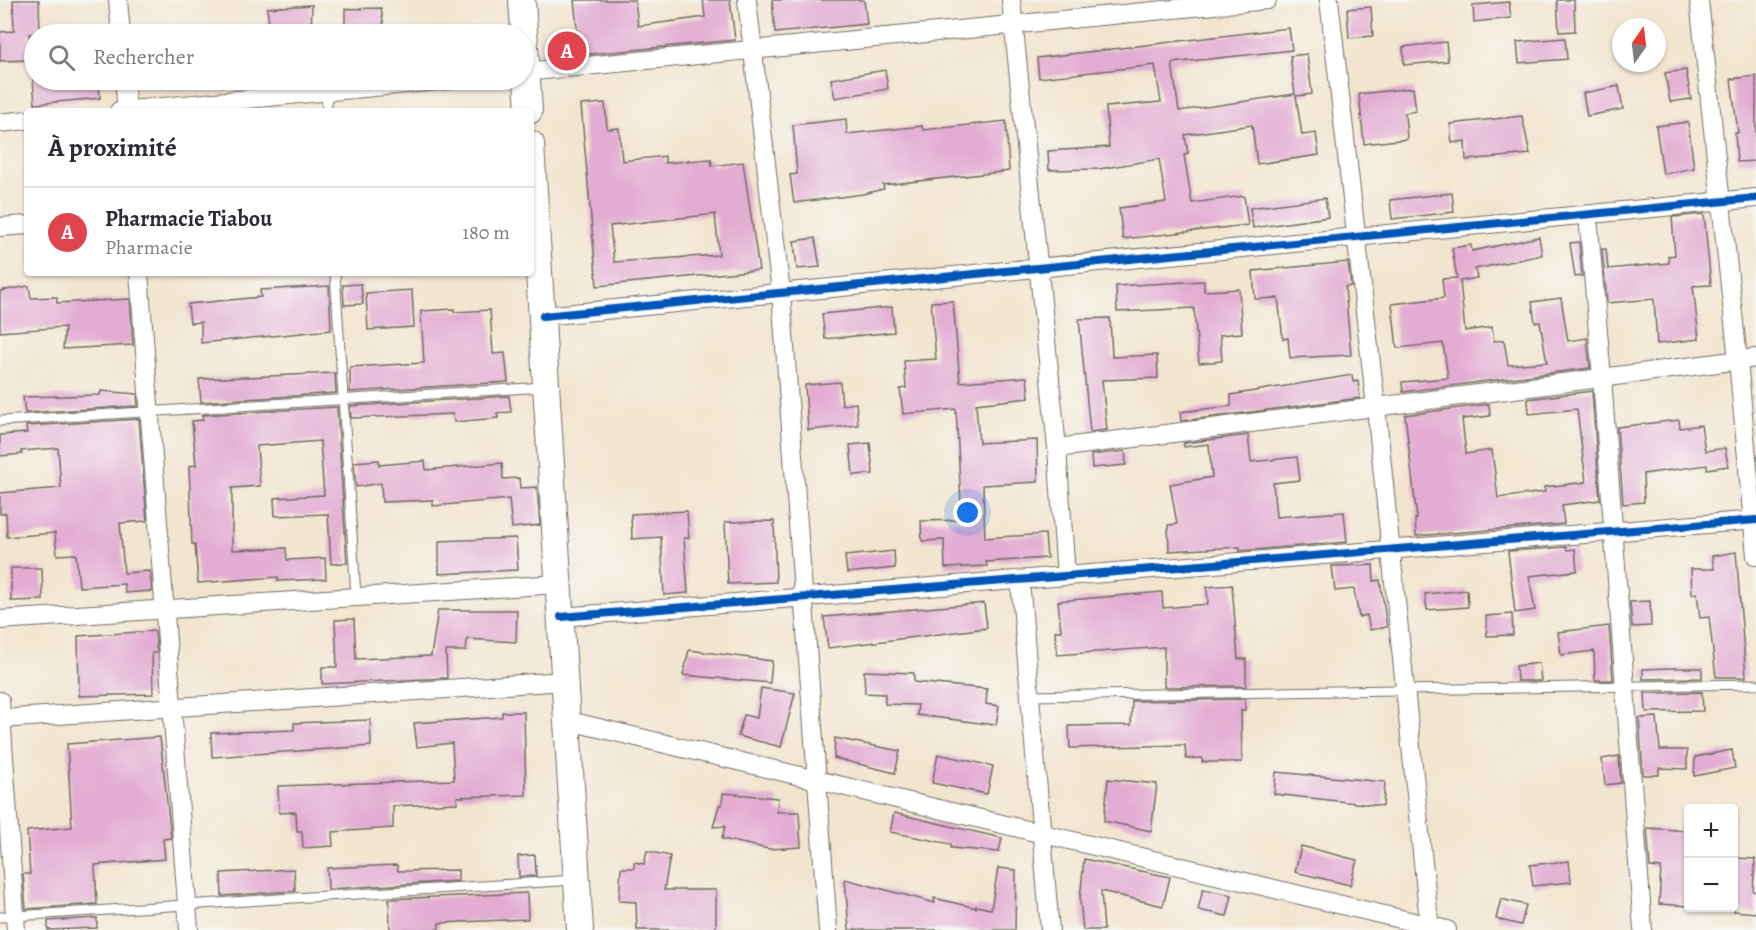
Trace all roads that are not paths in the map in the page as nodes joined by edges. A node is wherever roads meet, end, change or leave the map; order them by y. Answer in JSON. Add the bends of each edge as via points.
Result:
{"nodes":[{"id":1,"x":118,"y":0,"type":"edge"},
{"id":2,"x":522,"y":0,"type":"edge"},
{"id":3,"x":747,"y":0,"type":"edge"},
{"id":4,"x":1011,"y":0,"type":"edge"},
{"id":5,"x":1267,"y":0,"type":"edge"},
{"id":6,"x":1329,"y":0,"type":"edge"},
{"id":7,"x":1699,"y":0,"type":"edge"},
{"id":8,"x":120,"y":24,"type":"edge"},
{"id":9,"x":523,"y":24,"type":"edge"},
{"id":10,"x":1013,"y":25,"type":"junction"},
{"id":11,"x":753,"y":50,"type":"junction"},
{"id":12,"x":534,"y":71,"type":"edge"},
{"id":13,"x":125,"y":90,"type":"edge"},
{"id":14,"x":337,"y":90,"type":"edge"},
{"id":15,"x":527,"y":90,"type":"edge"},
{"id":16,"x":326,"y":91,"type":"junction"},
{"id":17,"x":127,"y":108,"type":"edge"},
{"id":18,"x":157,"y":108,"type":"edge"},
{"id":19,"x":327,"y":108,"type":"edge"},
{"id":20,"x":529,"y":108,"type":"edge"},
{"id":21,"x":24,"y":120,"type":"edge"},
{"id":22,"x":0,"y":123,"type":"edge"},
{"id":23,"x":1756,"y":198,"type":"edge"},
{"id":24,"x":534,"y":201,"type":"edge"},
{"id":25,"x":1720,"y":202,"type":"junction"},
{"id":26,"x":1587,"y":216,"type":"junction"},
{"id":27,"x":24,"y":225,"type":"edge"},
{"id":28,"x":0,"y":227,"type":"edge"},
{"id":29,"x":1355,"y":237,"type":"junction"},
{"id":30,"x":1038,"y":268,"type":"junction"},
{"id":31,"x":139,"y":276,"type":"edge"},
{"id":32,"x":335,"y":276,"type":"edge"},
{"id":33,"x":781,"y":293,"type":"junction"},
{"id":34,"x":543,"y":316,"type":"junction"},
{"id":35,"x":1747,"y":359,"type":"edge"},
{"id":36,"x":1602,"y":378,"type":"junction"},
{"id":37,"x":547,"y":387,"type":"junction"},
{"id":38,"x":343,"y":398,"type":"junction"},
{"id":39,"x":1376,"y":407,"type":"junction"},
{"id":40,"x":149,"y":411,"type":"junction"},
{"id":41,"x":0,"y":421,"type":"edge"},
{"id":42,"x":1057,"y":448,"type":"junction"},
{"id":43,"x":1754,"y":520,"type":"edge"},
{"id":44,"x":1612,"y":532,"type":"junction"},
{"id":45,"x":1389,"y":550,"type":"junction"},
{"id":46,"x":1756,"y":556,"type":"edge"},
{"id":47,"x":1066,"y":576,"type":"junction"},
{"id":48,"x":1020,"y":580,"type":"junction"},
{"id":49,"x":559,"y":584,"type":"junction"},
{"id":50,"x":356,"y":596,"type":"junction"},
{"id":51,"x":803,"y":597,"type":"junction"},
{"id":52,"x":164,"y":609,"type":"junction"},
{"id":53,"x":561,"y":616,"type":"junction"},
{"id":54,"x":0,"y":620,"type":"edge"},
{"id":55,"x":565,"y":681,"type":"junction"},
{"id":56,"x":1756,"y":684,"type":"edge"},
{"id":57,"x":1624,"y":685,"type":"junction"},
{"id":58,"x":1404,"y":689,"type":"junction"},
{"id":59,"x":1031,"y":696,"type":"junction"},
{"id":60,"x":172,"y":707,"type":"junction"},
{"id":61,"x":0,"y":713,"type":"edge"},
{"id":62,"x":566,"y":720,"type":"junction"},
{"id":63,"x":816,"y":782,"type":"junction"},
{"id":64,"x":1041,"y":834,"type":"junction"},
{"id":65,"x":578,"y":879,"type":"junction"},
{"id":66,"x":187,"y":906,"type":"junction"},
{"id":67,"x":10,"y":921,"type":"edge"},
{"id":68,"x":1436,"y":929,"type":"edge"},
{"id":69,"x":189,"y":930,"type":"edge"},
{"id":70,"x":580,"y":930,"type":"edge"},
{"id":71,"x":828,"y":930,"type":"edge"},
{"id":72,"x":1050,"y":930,"type":"edge"},
{"id":73,"x":1643,"y":930,"type":"edge"}],
"edges":[{"from":1,"to":8,"type":"street"},
{"from":2,"to":9,"type":"street"},
{"from":3,"to":11,"type":"street"},
{"from":4,"to":10,"type":"street"},
{"from":5,"to":10,"type":"street"},
{"from":6,"to":29,"type":"street"},
{"from":7,"to":25,"type":"street"},
{"from":10,"to":11,"type":"street"},
{"from":10,"to":30,"type":"street"},
{"from":11,"to":12,"type":"street"},
{"from":11,"to":33,"type":"street"},
{"from":13,"to":17,"type":"street"},
{"from":14,"to":16,"type":"street"},
{"from":15,"to":20,"type":"street"},
{"from":16,"to":18,"type":"street"},
{"from":16,"to":19,"type":"lane"},
{"from":21,"to":22,"type":"street"},
{"from":23,"to":25,"type":"street"},
{"from":24,"to":34,"type":"street"},
{"from":25,"to":26,"type":"street"},
{"from":25,"to":35,"type":"street"},
{"from":26,"to":29,"type":"street"},
{"from":26,"to":36,"type":"street"},
{"from":27,"to":28,"type":"street"},
{"from":29,"to":30,"type":"street"},
{"from":29,"to":39,"type":"street"},
{"from":30,"to":33,"type":"street"},
{"from":30,"to":42,"type":"street"},
{"from":31,"to":40,"type":"street"},
{"from":32,"to":38,"type":"lane"},
{"from":33,"to":34,"type":"street"},
{"from":33,"to":51,"type":"street"},
{"from":34,"to":37,"type":"street"},
{"from":35,"to":36,"type":"street"},
{"from":35,"to":43,"type":"street"},
{"from":36,"to":39,"type":"street"},
{"from":36,"to":44,"type":"street"},
{"from":37,"to":38,"type":"lane"},
{"from":37,"to":49,"type":"street"},
{"from":38,"to":40,"type":"lane"},
{"from":38,"to":50,"type":"lane"},
{"from":39,"to":42,"type":"street"},
{"from":39,"to":45,"type":"street"},
{"from":40,"to":41,"type":"lane"},
{"from":40,"to":52,"type":"street"},
{"from":42,"to":47,"type":"street"},
{"from":43,"to":44,"type":"street"},
{"from":43,"to":46,"type":"street"},
{"from":44,"to":45,"type":"street"},
{"from":44,"to":57,"type":"street"},
{"from":45,"to":47,"type":"street"},
{"from":45,"to":58,"type":"street"},
{"from":47,"to":48,"type":"street"},
{"from":48,"to":51,"type":"street"},
{"from":48,"to":59,"type":"street"},
{"from":49,"to":50,"type":"street"},
{"from":49,"to":53,"type":"street"},
{"from":50,"to":52,"type":"street"},
{"from":51,"to":53,"type":"street"},
{"from":51,"to":63,"type":"street"},
{"from":52,"to":54,"type":"street"},
{"from":52,"to":60,"type":"street"},
{"from":53,"to":55,"type":"street"},
{"from":55,"to":60,"type":"street"},
{"from":55,"to":62,"type":"street"},
{"from":56,"to":57,"type":"lane"},
{"from":57,"to":58,"type":"lane"},
{"from":57,"to":73,"type":"street"},
{"from":58,"to":59,"type":"lane"},
{"from":58,"to":68,"type":"street"},
{"from":59,"to":64,"type":"street"},
{"from":60,"to":61,"type":"street"},
{"from":60,"to":66,"type":"street"},
{"from":61,"to":67,"type":"street"},
{"from":62,"to":63,"type":"street"},
{"from":62,"to":65,"type":"street"},
{"from":63,"to":64,"type":"street"},
{"from":63,"to":71,"type":"street"},
{"from":64,"to":68,"type":"street"},
{"from":64,"to":72,"type":"street"},
{"from":65,"to":66,"type":"lane"},
{"from":65,"to":70,"type":"street"},
{"from":66,"to":67,"type":"lane"},
{"from":66,"to":69,"type":"street"}]}
